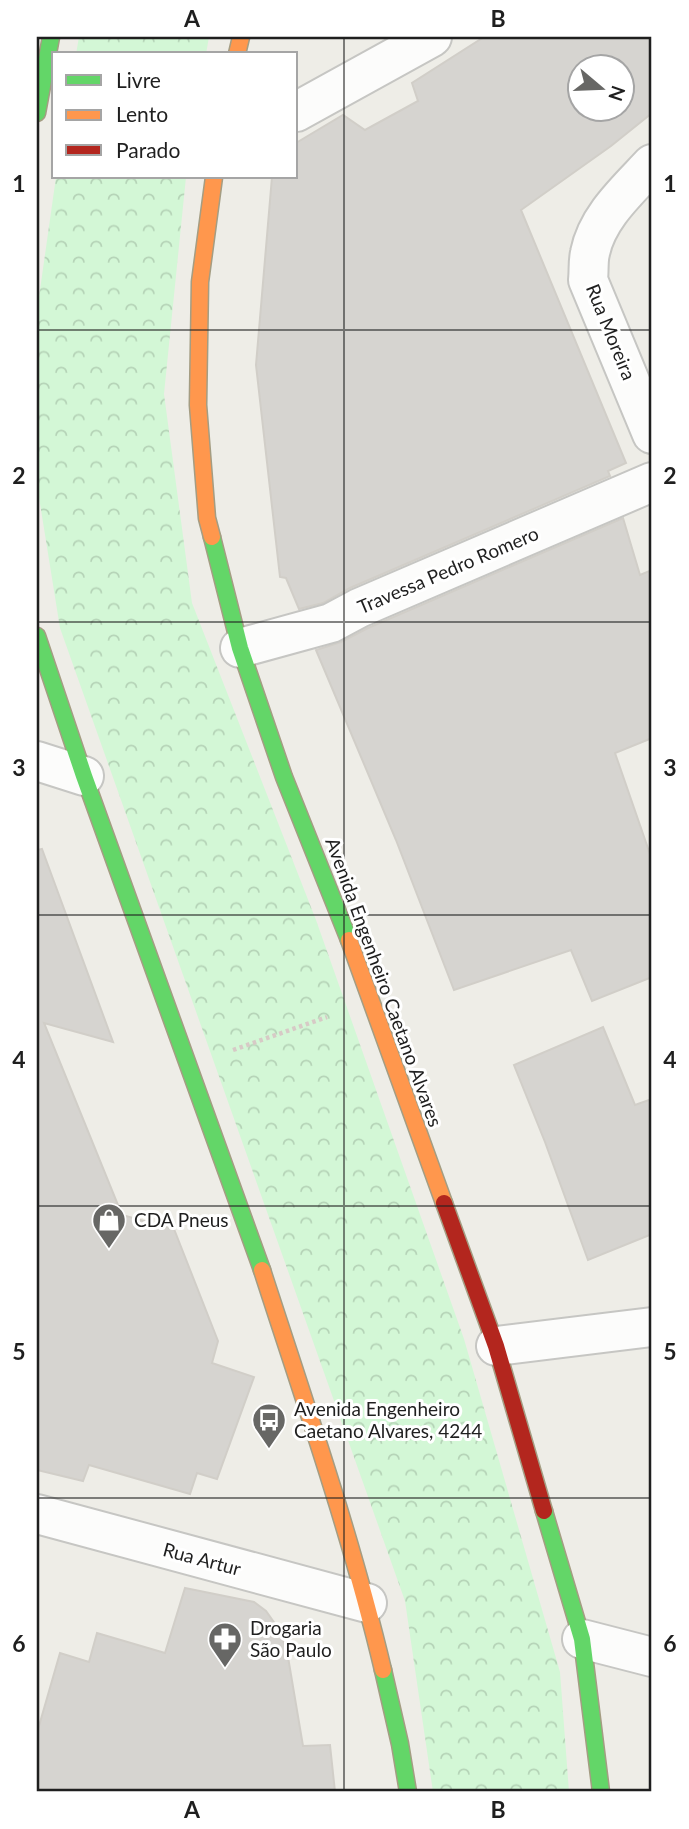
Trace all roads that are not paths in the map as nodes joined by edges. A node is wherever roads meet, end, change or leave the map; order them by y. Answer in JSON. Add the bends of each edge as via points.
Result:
{"nodes":[{"id":1,"x":51,"y":37,"type":"edge"},
{"id":2,"x":432,"y":37,"type":"edge"},
{"id":3,"x":298,"y":111,"type":"edge"},
{"id":4,"x":37,"y":113,"type":"edge"},
{"id":5,"x":652,"y":164,"type":"edge"},
{"id":6,"x":214,"y":178,"type":"edge"},
{"id":7,"x":652,"y":434,"type":"edge"},
{"id":8,"x":652,"y":482,"type":"edge"},
{"id":9,"x":37,"y":636,"type":"edge"},
{"id":10,"x":240,"y":648,"type":"junction"},
{"id":11,"x":37,"y":761,"type":"edge"},
{"id":12,"x":83,"y":776,"type":"junction"},
{"id":13,"x":652,"y":1327,"type":"edge"},
{"id":14,"x":496,"y":1346,"type":"junction"},
{"id":15,"x":37,"y":1515,"type":"edge"},
{"id":16,"x":367,"y":1603,"type":"junction"},
{"id":17,"x":582,"y":1639,"type":"junction"},
{"id":18,"x":652,"y":1657,"type":"edge"},
{"id":19,"x":408,"y":1792,"type":"edge"},
{"id":20,"x":601,"y":1792,"type":"edge"}],
"edges":[{"from":1,"to":4,"type":"main road"},
{"from":2,"to":3,"type":"street"},
{"from":5,"to":7,"type":"street","name":"Rua Moreira","via":[[599,227],[590,253],[588,280]]},
{"from":6,"to":10,"type":"main road","name":"Avenida Engenheiro Caetano Alvares","via":[[200,282],[198,405],[207,518]]},
{"from":8,"to":10,"type":"street","name":"Travessa Pedro Romero","via":[[331,623]]},
{"from":9,"to":12,"type":"main road"},
{"from":10,"to":14,"type":"main road","name":"Avenida Engenheiro Caetano Alvares"},
{"from":11,"to":12,"type":"street"},
{"from":12,"to":16,"type":"main road","via":[[255,1249]]},
{"from":13,"to":14,"type":"street"},
{"from":14,"to":17,"type":"main road","name":"Avenida Engenheiro Caetano Alvares"},
{"from":15,"to":16,"type":"street","name":"Rua Artur"},
{"from":16,"to":19,"type":"main road"},
{"from":17,"to":18,"type":"street"},
{"from":17,"to":20,"type":"main road","name":"Avenida Engenheiro Caetano Alvares"}]}
